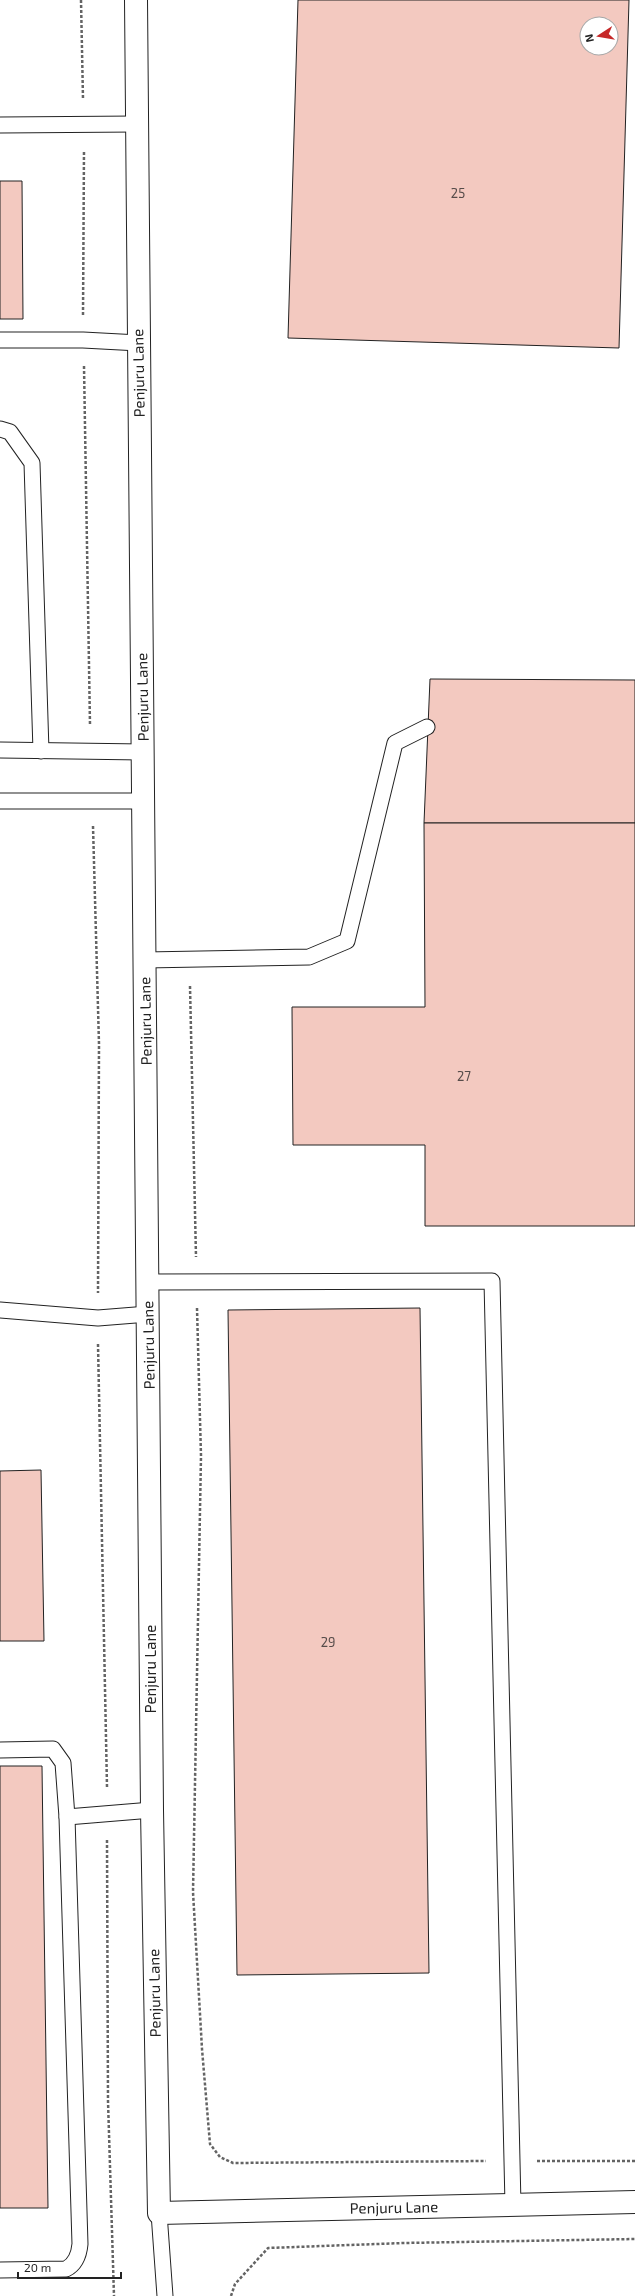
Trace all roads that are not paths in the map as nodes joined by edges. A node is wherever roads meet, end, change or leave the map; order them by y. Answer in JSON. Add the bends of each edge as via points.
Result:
{"nodes":[{"id":1,"x":136,"y":0,"type":"edge"},
{"id":2,"x":137,"y":124,"type":"junction"},
{"id":3,"x":0,"y":125,"type":"edge"},
{"id":4,"x":0,"y":340,"type":"edge"},
{"id":5,"x":138,"y":343,"type":"junction"},
{"id":6,"x":0,"y":429,"type":"edge"},
{"id":7,"x":427,"y":727,"type":"dead end"},
{"id":8,"x":0,"y":750,"type":"edge"},
{"id":9,"x":41,"y":751,"type":"junction"},
{"id":10,"x":143,"y":752,"type":"junction"},
{"id":11,"x":0,"y":801,"type":"edge"},
{"id":12,"x":144,"y":801,"type":"junction"},
{"id":13,"x":145,"y":960,"type":"junction"},
{"id":14,"x":148,"y":1282,"type":"junction"},
{"id":15,"x":0,"y":1310,"type":"edge"},
{"id":16,"x":148,"y":1314,"type":"junction"},
{"id":17,"x":0,"y":1750,"type":"edge"},
{"id":18,"x":152,"y":1810,"type":"junction"},
{"id":19,"x":67,"y":1817,"type":"junction"},
{"id":20,"x":635,"y":2202,"type":"edge"},
{"id":21,"x":514,"y":2205,"type":"junction"},
{"id":22,"x":159,"y":2213,"type":"junction"},
{"id":23,"x":0,"y":2270,"type":"edge"},
{"id":24,"x":165,"y":2296,"type":"edge"}],
"edges":[{"from":1,"to":2,"type":"street","name":"Penjuru Lane"},
{"from":2,"to":3,"type":"lane"},
{"from":2,"to":5,"type":"street","name":"Penjuru Lane"},
{"from":4,"to":5,"type":"lane"},
{"from":5,"to":10,"type":"street","name":"Penjuru Lane"},
{"from":6,"to":9,"type":"lane","via":[[10,432],[32,463]]},
{"from":7,"to":13,"type":"lane","via":[[395,743],[347,941],[308,957]]},
{"from":8,"to":9,"type":"lane"},
{"from":9,"to":10,"type":"lane"},
{"from":10,"to":12,"type":"street","name":"Penjuru Lane"},
{"from":11,"to":12,"type":"lane"},
{"from":12,"to":13,"type":"street","name":"Penjuru Lane"},
{"from":13,"to":14,"type":"street","name":"Penjuru Lane"},
{"from":14,"to":16,"type":"street","name":"Penjuru Lane"},
{"from":14,"to":21,"type":"lane","via":[[492,1281]]},
{"from":15,"to":16,"type":"lane","via":[[98,1318]]},
{"from":16,"to":18,"type":"street","name":"Penjuru Lane"},
{"from":17,"to":19,"type":"lane","via":[[54,1749],[63,1763]]},
{"from":18,"to":19,"type":"lane"},
{"from":18,"to":22,"type":"street","name":"Penjuru Lane"},
{"from":19,"to":23,"type":"lane","via":[[80,2244],[76,2259],[72,2266],[66,2269]]},
{"from":20,"to":21,"type":"street","name":"Penjuru Lane"},
{"from":21,"to":22,"type":"street","name":"Penjuru Lane"},
{"from":22,"to":24,"type":"lane"}]}
